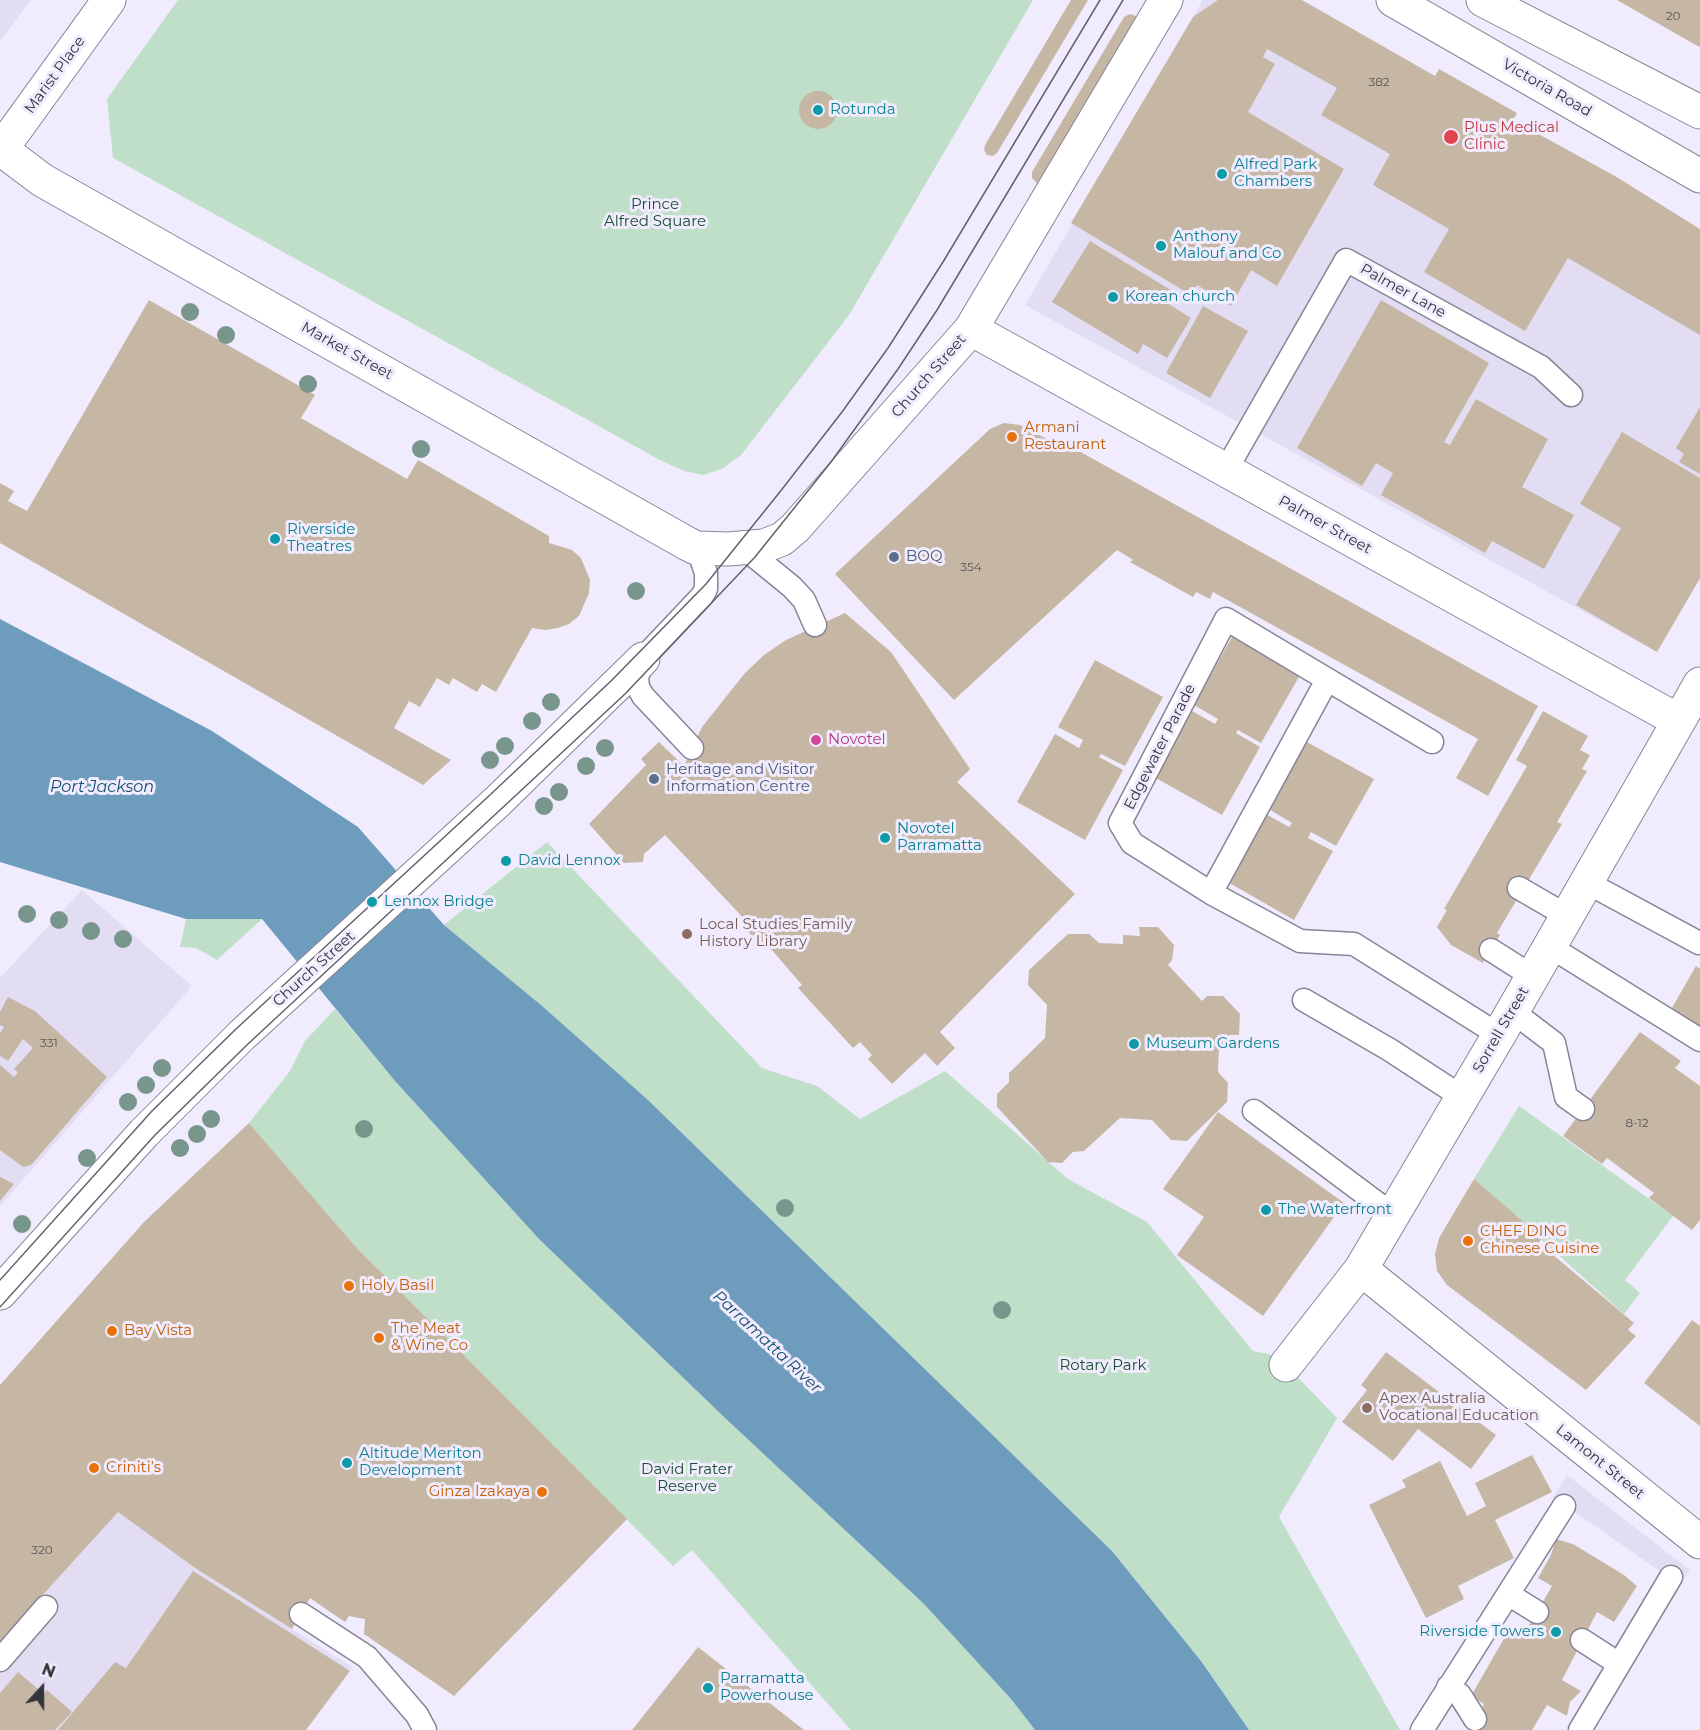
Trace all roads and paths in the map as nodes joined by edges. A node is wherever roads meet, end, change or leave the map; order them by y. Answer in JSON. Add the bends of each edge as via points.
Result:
{"nodes":[{"id":1,"x":110,"y":0,"type":"edge"},
{"id":2,"x":1166,"y":0,"type":"edge"},
{"id":3,"x":1393,"y":0,"type":"edge"},
{"id":4,"x":1483,"y":0,"type":"edge"},
{"id":5,"x":1700,"y":112,"type":"edge"},
{"id":6,"x":1,"y":150,"type":"edge"},
{"id":7,"x":1700,"y":176,"type":"edge"},
{"id":8,"x":971,"y":329,"type":"junction"},
{"id":9,"x":1571,"y":395,"type":"dead end"},
{"id":10,"x":1226,"y":470,"type":"junction"},
{"id":11,"x":743,"y":547,"type":"junction"},
{"id":12,"x":696,"y":548,"type":"junction"},
{"id":13,"x":815,"y":625,"type":"dead end"},
{"id":14,"x":641,"y":673,"type":"junction"},
{"id":15,"x":1328,"y":680,"type":"junction"},
{"id":16,"x":1700,"y":684,"type":"edge"},
{"id":17,"x":1679,"y":721,"type":"junction"},
{"id":18,"x":1432,"y":742,"type":"dead end"},
{"id":19,"x":692,"y":748,"type":"dead end"},
{"id":20,"x":1586,"y":882,"type":"junction"},
{"id":21,"x":1519,"y":888,"type":"dead end"},
{"id":22,"x":1211,"y":893,"type":"junction"},
{"id":23,"x":1567,"y":916,"type":"junction"},
{"id":24,"x":1699,"y":943,"type":"edge"},
{"id":25,"x":1549,"y":946,"type":"junction"},
{"id":26,"x":1491,"y":950,"type":"dead end"},
{"id":27,"x":1532,"y":976,"type":"junction"},
{"id":28,"x":1304,"y":1000,"type":"dead end"},
{"id":29,"x":1505,"y":1023,"type":"junction"},
{"id":30,"x":1700,"y":1040,"type":"edge"},
{"id":31,"x":1462,"y":1097,"type":"junction"},
{"id":32,"x":1583,"y":1109,"type":"dead end"},
{"id":33,"x":1254,"y":1111,"type":"dead end"},
{"id":34,"x":1393,"y":1215,"type":"junction"},
{"id":35,"x":1361,"y":1269,"type":"junction"},
{"id":36,"x":0,"y":1293,"type":"edge"},
{"id":37,"x":1286,"y":1365,"type":"dead end"},
{"id":38,"x":1564,"y":1506,"type":"dead end"},
{"id":39,"x":1699,"y":1538,"type":"edge"},
{"id":40,"x":1671,"y":1577,"type":"dead end"},
{"id":41,"x":1508,"y":1594,"type":"junction"},
{"id":42,"x":46,"y":1607,"type":"dead end"},
{"id":43,"x":1537,"y":1612,"type":"dead end"},
{"id":44,"x":301,"y":1614,"type":"dead end"},
{"id":45,"x":1582,"y":1640,"type":"dead end"},
{"id":46,"x":0,"y":1660,"type":"edge"},
{"id":47,"x":1619,"y":1664,"type":"junction"},
{"id":48,"x":1448,"y":1687,"type":"junction"},
{"id":49,"x":1474,"y":1719,"type":"dead end"},
{"id":50,"x":416,"y":1725,"type":"edge"},
{"id":51,"x":1422,"y":1730,"type":"edge"},
{"id":52,"x":1580,"y":1730,"type":"edge"}],
"edges":[{"from":1,"to":6,"type":"street","name":"Marist Place"},
{"from":2,"to":8,"type":"street","name":"Church Street"},
{"from":3,"to":7,"type":"street","name":"Victoria Road"},
{"from":4,"to":5,"type":"street"},
{"from":6,"to":12,"type":"street","name":"Market Street","via":[[42,180]]},
{"from":8,"to":10,"type":"street","name":"Palmer Street"},
{"from":8,"to":11,"type":"street","name":"Church Street","via":[[795,528],[768,545]]},
{"from":9,"to":10,"type":"lane","name":"Palmer Lane","via":[[1541,367],[1346,260]]},
{"from":10,"to":17,"type":"street","name":"Palmer Street"},
{"from":11,"to":12,"type":"street","name":"Church Street"},
{"from":11,"to":13,"type":"lane","via":[[792,587],[804,600]]},
{"from":12,"to":14,"type":"lane","name":"Church Street","via":[[706,573],[706,589]]},
{"from":14,"to":19,"type":"lane","via":[[643,696]]},
{"from":14,"to":36,"type":"street","name":"Church Street","via":[[242,1035],[144,1133]]},
{"from":15,"to":18,"type":"lane","name":"Edgewater Parade"},
{"from":15,"to":22,"type":"lane"},
{"from":15,"to":22,"type":"lane","name":"Edgewater Parade","via":[[1226,619],[1120,823],[1132,843]]},
{"from":16,"to":17,"type":"street","name":"Sorrell Street"},
{"from":17,"to":20,"type":"street","name":"Sorrell Street"},
{"from":20,"to":23,"type":"street","name":"Sorrell Street"},
{"from":20,"to":24,"type":"lane"},
{"from":21,"to":23,"type":"lane"},
{"from":22,"to":29,"type":"lane","name":"Edgewater Parade","via":[[1300,941],[1354,944]]},
{"from":23,"to":25,"type":"street","name":"Sorrell Street"},
{"from":25,"to":27,"type":"street","name":"Sorrell Street"},
{"from":25,"to":30,"type":"lane"},
{"from":26,"to":27,"type":"lane"},
{"from":27,"to":29,"type":"street","name":"Sorrell Street"},
{"from":28,"to":31,"type":"lane"},
{"from":29,"to":31,"type":"street","name":"Sorrell Street"},
{"from":29,"to":32,"type":"lane","name":"Edgewater Parade","via":[[1554,1043],[1566,1097]]},
{"from":31,"to":34,"type":"street","name":"Sorrell Street"},
{"from":33,"to":34,"type":"lane"},
{"from":34,"to":35,"type":"street","name":"Sorrell Street"},
{"from":35,"to":37,"type":"street","name":"Sorrell Street"},
{"from":35,"to":39,"type":"street","name":"Lamont Street"},
{"from":38,"to":41,"type":"lane"},
{"from":40,"to":47,"type":"lane"},
{"from":41,"to":43,"type":"lane"},
{"from":41,"to":48,"type":"lane"},
{"from":42,"to":46,"type":"lane"},
{"from":44,"to":50,"type":"lane","via":[[367,1657]]},
{"from":45,"to":47,"type":"lane"},
{"from":47,"to":52,"type":"lane"},
{"from":48,"to":49,"type":"lane","via":[[1460,1695]]},
{"from":48,"to":51,"type":"lane"}]}
